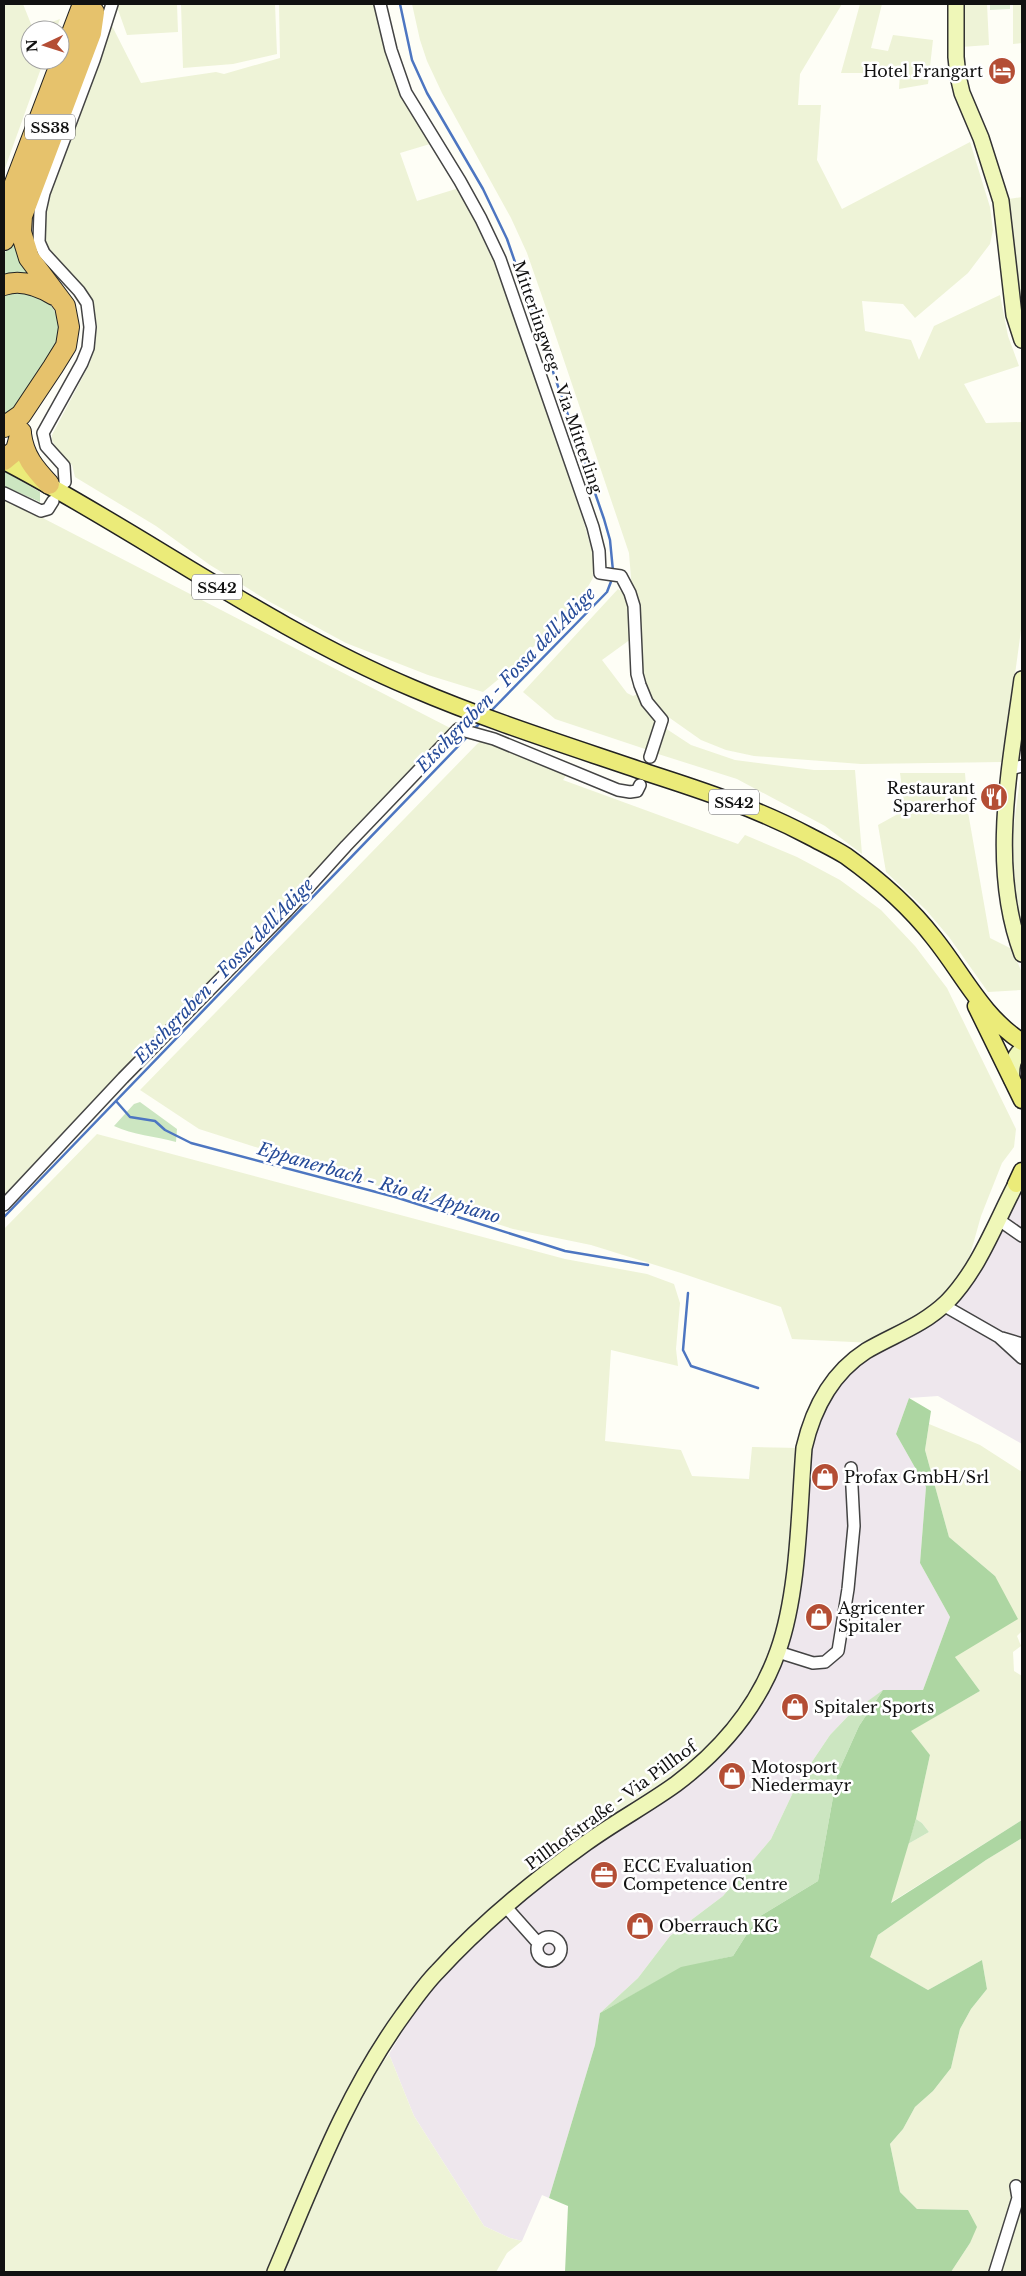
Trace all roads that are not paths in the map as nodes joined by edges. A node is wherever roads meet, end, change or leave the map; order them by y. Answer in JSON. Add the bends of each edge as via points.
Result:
{"nodes":[{"id":1,"x":380,"y":4,"type":"edge"},
{"id":2,"x":956,"y":4,"type":"edge"},
{"id":3,"x":94,"y":7,"type":"edge"},
{"id":4,"x":70,"y":31,"type":"edge"},
{"id":5,"x":49,"y":70,"type":"edge"},
{"id":6,"x":31,"y":142,"type":"junction"},
{"id":7,"x":4,"y":212,"type":"edge"},
{"id":8,"x":4,"y":240,"type":"edge"},
{"id":9,"x":4,"y":285,"type":"edge"},
{"id":10,"x":58,"y":297,"type":"junction"},
{"id":11,"x":1022,"y":340,"type":"edge"},
{"id":12,"x":13,"y":428,"type":"edge"},
{"id":13,"x":4,"y":460,"type":"edge"},
{"id":14,"x":56,"y":489,"type":"junction"},
{"id":15,"x":4,"y":493,"type":"edge"},
{"id":16,"x":1022,"y":679,"type":"edge"},
{"id":17,"x":650,"y":757,"type":"dead end"},
{"id":18,"x":1016,"y":768,"type":"edge"},
{"id":19,"x":640,"y":785,"type":"dead end"},
{"id":20,"x":1022,"y":954,"type":"edge"},
{"id":21,"x":971,"y":993,"type":"junction"},
{"id":22,"x":1022,"y":1042,"type":"edge"},
{"id":23,"x":1022,"y":1049,"type":"edge"},
{"id":24,"x":1012,"y":1080,"type":"junction"},
{"id":25,"x":1022,"y":1100,"type":"edge"},
{"id":26,"x":1020,"y":1178,"type":"edge"},
{"id":27,"x":4,"y":1205,"type":"edge"},
{"id":28,"x":999,"y":1220,"type":"junction"},
{"id":29,"x":1022,"y":1236,"type":"edge"},
{"id":30,"x":943,"y":1305,"type":"junction"},
{"id":31,"x":999,"y":1337,"type":"junction"},
{"id":32,"x":1022,"y":1344,"type":"edge"},
{"id":33,"x":1022,"y":1358,"type":"edge"},
{"id":34,"x":851,"y":1468,"type":"dead end"},
{"id":35,"x":778,"y":1652,"type":"junction"},
{"id":36,"x":505,"y":1906,"type":"junction"},
{"id":37,"x":538,"y":1943,"type":"dead end"},
{"id":38,"x":1016,"y":2186,"type":"dead end"},
{"id":39,"x":275,"y":2272,"type":"edge"},
{"id":40,"x":996,"y":2272,"type":"edge"}],
"edges":[{"from":1,"to":17,"type":"street","name":"Mitterlingweg - Via Mitterling","via":[[406,93],[471,201],[500,259],[593,527],[600,573],[621,576],[630,593],[634,606],[636,674],[647,702],[662,720]]},
{"from":2,"to":11,"type":"main road","via":[[958,76],[1001,201],[1014,315]]},
{"from":3,"to":4,"type":"highway"},
{"from":3,"to":6,"type":"highway","number":"SS38"},
{"from":3,"to":8,"type":"highway","number":"SS38"},
{"from":3,"to":10,"type":"highway","via":[[91,33],[22,216],[21,232],[29,258]]},
{"from":3,"to":14,"type":"street","via":[[94,60],[40,211],[39,242],[44,253],[87,303],[90,327],[88,348],[82,363],[43,433],[46,446],[64,466]]},
{"from":5,"to":6,"type":"highway","via":[[33,112]]},
{"from":6,"to":7,"type":"highway","number":"SS38"},
{"from":9,"to":10,"type":"highway","via":[[30,284]]},
{"from":10,"to":12,"type":"highway","via":[[67,314],[66,346]]},
{"from":12,"to":13,"type":"highway","via":[[16,450]]},
{"from":12,"to":14,"type":"highway","via":[[29,462]]},
{"from":13,"to":14,"type":"main road","number":"SS42"},
{"from":14,"to":15,"type":"street","via":[[48,509],[41,511]]},
{"from":14,"to":21,"type":"main road","number":"SS42","via":[[248,606],[339,655],[465,710],[705,791],[776,819],[845,855],[913,914],[934,938]]},
{"from":16,"to":18,"type":"main road"},
{"from":18,"to":20,"type":"main road","via":[[1005,852],[1015,931]]},
{"from":19,"to":27,"type":"street","via":[[637,791],[618,790],[458,729]]},
{"from":21,"to":22,"type":"main road","number":"SS42","via":[[1001,1027]]},
{"from":21,"to":24,"type":"main road","number":"SS42"},
{"from":23,"to":24,"type":"main road","via":[[1012,1063]]},
{"from":24,"to":25,"type":"main road","number":"SS42"},
{"from":26,"to":28,"type":"main road","name":"Pillhofstraße - Via Pillhof"},
{"from":28,"to":29,"type":"street"},
{"from":28,"to":30,"type":"main road","name":"Pillhofstraße - Via Pillhof","via":[[963,1284]]},
{"from":30,"to":31,"type":"street"},
{"from":30,"to":35,"type":"main road","name":"Pillhofstraße - Via Pillhof","via":[[918,1325],[866,1352],[843,1370],[814,1414],[804,1448],[791,1598]]},
{"from":31,"to":32,"type":"street"},
{"from":31,"to":33,"type":"street"},
{"from":34,"to":35,"type":"street","via":[[854,1526],[838,1651],[825,1662],[813,1664]]},
{"from":35,"to":36,"type":"main road","name":"Pillhofstraße - Via Pillhof","via":[[760,1691],[736,1727],[707,1759],[558,1863]]},
{"from":36,"to":37,"type":"street"},
{"from":36,"to":39,"type":"main road","name":"Pillhofstraße - Via Pillhof","via":[[436,1972],[381,2047],[342,2117]]},
{"from":38,"to":40,"type":"street","via":[[1018,2198]]}]}
